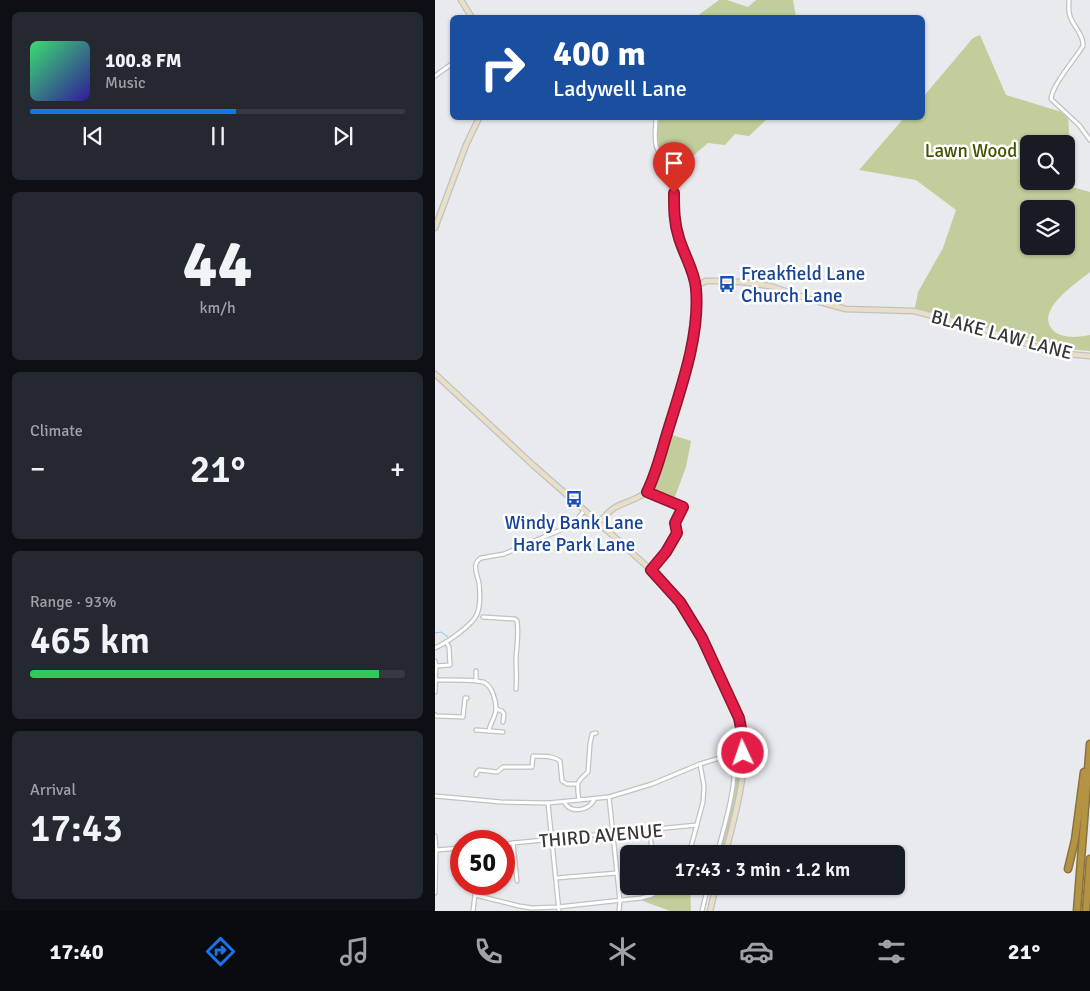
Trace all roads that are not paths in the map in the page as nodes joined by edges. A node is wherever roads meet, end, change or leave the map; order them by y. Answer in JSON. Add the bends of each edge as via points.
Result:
{"nodes":[{"id":1,"x":461,"y":0,"type":"edge"},
{"id":2,"x":1069,"y":0,"type":"edge"},
{"id":3,"x":470,"y":15,"type":"edge"},
{"id":4,"x":450,"y":65,"type":"edge"},
{"id":5,"x":435,"y":76,"type":"edge"},
{"id":6,"x":478,"y":120,"type":"edge"},
{"id":7,"x":655,"y":120,"type":"edge"},
{"id":8,"x":1090,"y":140,"type":"edge"},
{"id":9,"x":435,"y":228,"type":"edge"},
{"id":10,"x":694,"y":278,"type":"junction"},
{"id":11,"x":706,"y":281,"type":"junction"},
{"id":12,"x":696,"y":288,"type":"junction"},
{"id":13,"x":1090,"y":356,"type":"edge"},
{"id":14,"x":435,"y":374,"type":"edge"},
{"id":15,"x":647,"y":492,"type":"junction"},
{"id":16,"x":584,"y":511,"type":"junction"},
{"id":17,"x":599,"y":522,"type":"junction"},
{"id":18,"x":651,"y":570,"type":"junction"},
{"id":19,"x":479,"y":617,"type":"junction"},
{"id":20,"x":446,"y":642,"type":"junction"},
{"id":21,"x":435,"y":648,"type":"edge"},
{"id":22,"x":435,"y":660,"type":"edge"},
{"id":23,"x":436,"y":666,"type":"edge"},
{"id":24,"x":476,"y":671,"type":"dead end"},
{"id":25,"x":435,"y":673,"type":"edge"},
{"id":26,"x":436,"y":680,"type":"edge"},
{"id":27,"x":475,"y":681,"type":"junction"},
{"id":28,"x":516,"y":689,"type":"dead end"},
{"id":29,"x":435,"y":692,"type":"edge"},
{"id":30,"x":467,"y":698,"type":"dead end"},
{"id":31,"x":496,"y":709,"type":"junction"},
{"id":32,"x":435,"y":714,"type":"edge"},
{"id":33,"x":503,"y":722,"type":"dead end"},
{"id":34,"x":476,"y":730,"type":"dead end"},
{"id":35,"x":489,"y":731,"type":"junction"},
{"id":36,"x":736,"y":731,"type":"dead end"},
{"id":37,"x":503,"y":732,"type":"dead end"},
{"id":38,"x":596,"y":733,"type":"dead end"},
{"id":39,"x":1090,"y":743,"type":"edge"},
{"id":40,"x":743,"y":750,"type":"junction"},
{"id":41,"x":736,"y":752,"type":"junction"},
{"id":42,"x":700,"y":764,"type":"junction"},
{"id":43,"x":476,"y":775,"type":"dead end"},
{"id":44,"x":577,"y":784,"type":"junction"},
{"id":45,"x":435,"y":796,"type":"edge"},
{"id":46,"x":609,"y":797,"type":"junction"},
{"id":47,"x":594,"y":799,"type":"junction"},
{"id":48,"x":579,"y":800,"type":"junction"},
{"id":49,"x":564,"y":802,"type":"junction"},
{"id":50,"x":548,"y":803,"type":"junction"},
{"id":51,"x":697,"y":825,"type":"junction"},
{"id":52,"x":650,"y":830,"type":"junction"},
{"id":53,"x":613,"y":833,"type":"junction"},
{"id":54,"x":435,"y":836,"type":"edge"},
{"id":55,"x":552,"y":839,"type":"junction"},
{"id":56,"x":515,"y":843,"type":"edge"},
{"id":57,"x":651,"y":845,"type":"edge"},
{"id":58,"x":691,"y":845,"type":"edge"},
{"id":59,"x":719,"y":845,"type":"edge"},
{"id":60,"x":728,"y":845,"type":"edge"},
{"id":61,"x":450,"y":849,"type":"edge"},
{"id":62,"x":436,"y":850,"type":"junction"},
{"id":63,"x":1090,"y":859,"type":"edge"},
{"id":64,"x":515,"y":862,"type":"edge"},
{"id":65,"x":1068,"y":869,"type":"dead end"},
{"id":66,"x":617,"y":873,"type":"junction"},
{"id":67,"x":556,"y":878,"type":"junction"},
{"id":68,"x":517,"y":881,"type":"dead end"},
{"id":69,"x":435,"y":893,"type":"edge"},
{"id":70,"x":475,"y":895,"type":"joint"},
{"id":71,"x":653,"y":895,"type":"edge"},
{"id":72,"x":706,"y":895,"type":"edge"},
{"id":73,"x":714,"y":895,"type":"edge"},
{"id":74,"x":620,"y":901,"type":"junction"},
{"id":75,"x":559,"y":909,"type":"edge"},
{"id":76,"x":473,"y":911,"type":"edge"},
{"id":77,"x":619,"y":911,"type":"edge"},
{"id":78,"x":702,"y":911,"type":"edge"},
{"id":79,"x":710,"y":911,"type":"edge"},
{"id":80,"x":1077,"y":911,"type":"edge"},
{"id":81,"x":1086,"y":911,"type":"edge"}],
"edges":[{"from":1,"to":3,"type":"main road"},
{"from":2,"to":8,"type":"street","via":[[1070,18],[1084,41],[1051,99]]},
{"from":4,"to":5,"type":"street"},
{"from":6,"to":9,"type":"main road"},
{"from":7,"to":10,"type":"street","via":[[656,145],[671,172],[674,214]]},
{"from":10,"to":11,"type":"street"},
{"from":10,"to":12,"type":"street"},
{"from":11,"to":12,"type":"main road"},
{"from":11,"to":13,"type":"main road","name":"BLAKE LAW LANE","via":[[770,286],[845,309],[914,312],[973,326],[1030,345]]},
{"from":12,"to":15,"type":"main road","via":[[692,345]]},
{"from":14,"to":16,"type":"main road"},
{"from":15,"to":17,"type":"main road","via":[[606,513]]},
{"from":15,"to":18,"type":"street","via":[[683,507],[675,523],[677,533]]},
{"from":16,"to":17,"type":"main road"},
{"from":16,"to":19,"type":"street","via":[[572,525],[504,554],[478,560],[475,565],[479,582]]},
{"from":17,"to":18,"type":"main road"},
{"from":18,"to":40,"type":"main road","via":[[680,602],[702,638],[739,718]]},
{"from":19,"to":20,"type":"street"},
{"from":19,"to":28,"type":"street","via":[[517,621]]},
{"from":20,"to":21,"type":"street"},
{"from":20,"to":23,"type":"street","via":[[450,666]]},
{"from":22,"to":23,"type":"street"},
{"from":23,"to":25,"type":"street"},
{"from":24,"to":27,"type":"street"},
{"from":25,"to":26,"type":"street"},
{"from":26,"to":27,"type":"street"},
{"from":26,"to":29,"type":"street"},
{"from":27,"to":31,"type":"street","via":[[483,682],[491,689]]},
{"from":30,"to":32,"type":"street","via":[[463,718]]},
{"from":31,"to":33,"type":"street","via":[[504,714]]},
{"from":31,"to":35,"type":"street"},
{"from":34,"to":35,"type":"street"},
{"from":35,"to":37,"type":"street"},
{"from":36,"to":41,"type":"street"},
{"from":38,"to":44,"type":"street","via":[[592,734],[588,772]]},
{"from":39,"to":65,"type":"highway"},
{"from":39,"to":80,"type":"highway"},
{"from":40,"to":41,"type":"street"},
{"from":40,"to":60,"type":"main road","via":[[741,788]]},
{"from":41,"to":42,"type":"street"},
{"from":41,"to":59,"type":"street","via":[[733,785]]},
{"from":42,"to":46,"type":"street"},
{"from":42,"to":51,"type":"street","via":[[704,786]]},
{"from":43,"to":44,"type":"street","via":[[479,770],[497,772],[503,766],[532,767],[533,756],[551,757],[560,761],[562,781]]},
{"from":44,"to":48,"type":"street"},
{"from":45,"to":50,"type":"street"},
{"from":46,"to":47,"type":"street"},
{"from":46,"to":53,"type":"street"},
{"from":47,"to":48,"type":"street"},
{"from":47,"to":49,"type":"street","via":[[586,808],[579,810]]},
{"from":48,"to":49,"type":"street"},
{"from":49,"to":50,"type":"street"},
{"from":50,"to":55,"type":"street"},
{"from":51,"to":52,"type":"street","name":"THIRD AVENUE"},
{"from":51,"to":58,"type":"street"},
{"from":52,"to":53,"type":"street","name":"THIRD AVENUE"},
{"from":52,"to":57,"type":"street"},
{"from":53,"to":55,"type":"street","name":"THIRD AVENUE"},
{"from":53,"to":66,"type":"street"},
{"from":54,"to":62,"type":"street"},
{"from":55,"to":56,"type":"street","name":"THIRD AVENUE"},
{"from":55,"to":67,"type":"street"},
{"from":61,"to":62,"type":"street"},
{"from":62,"to":69,"type":"street"},
{"from":63,"to":81,"type":"highway"},
{"from":64,"to":68,"type":"street"},
{"from":66,"to":67,"type":"street"},
{"from":66,"to":74,"type":"street"},
{"from":67,"to":75,"type":"street"},
{"from":70,"to":75,"type":"street","via":[[519,906]]},
{"from":70,"to":76,"type":"street"},
{"from":71,"to":74,"type":"street"},
{"from":72,"to":78,"type":"street"},
{"from":73,"to":79,"type":"main road"},
{"from":74,"to":75,"type":"street"},
{"from":74,"to":77,"type":"street"}]}
